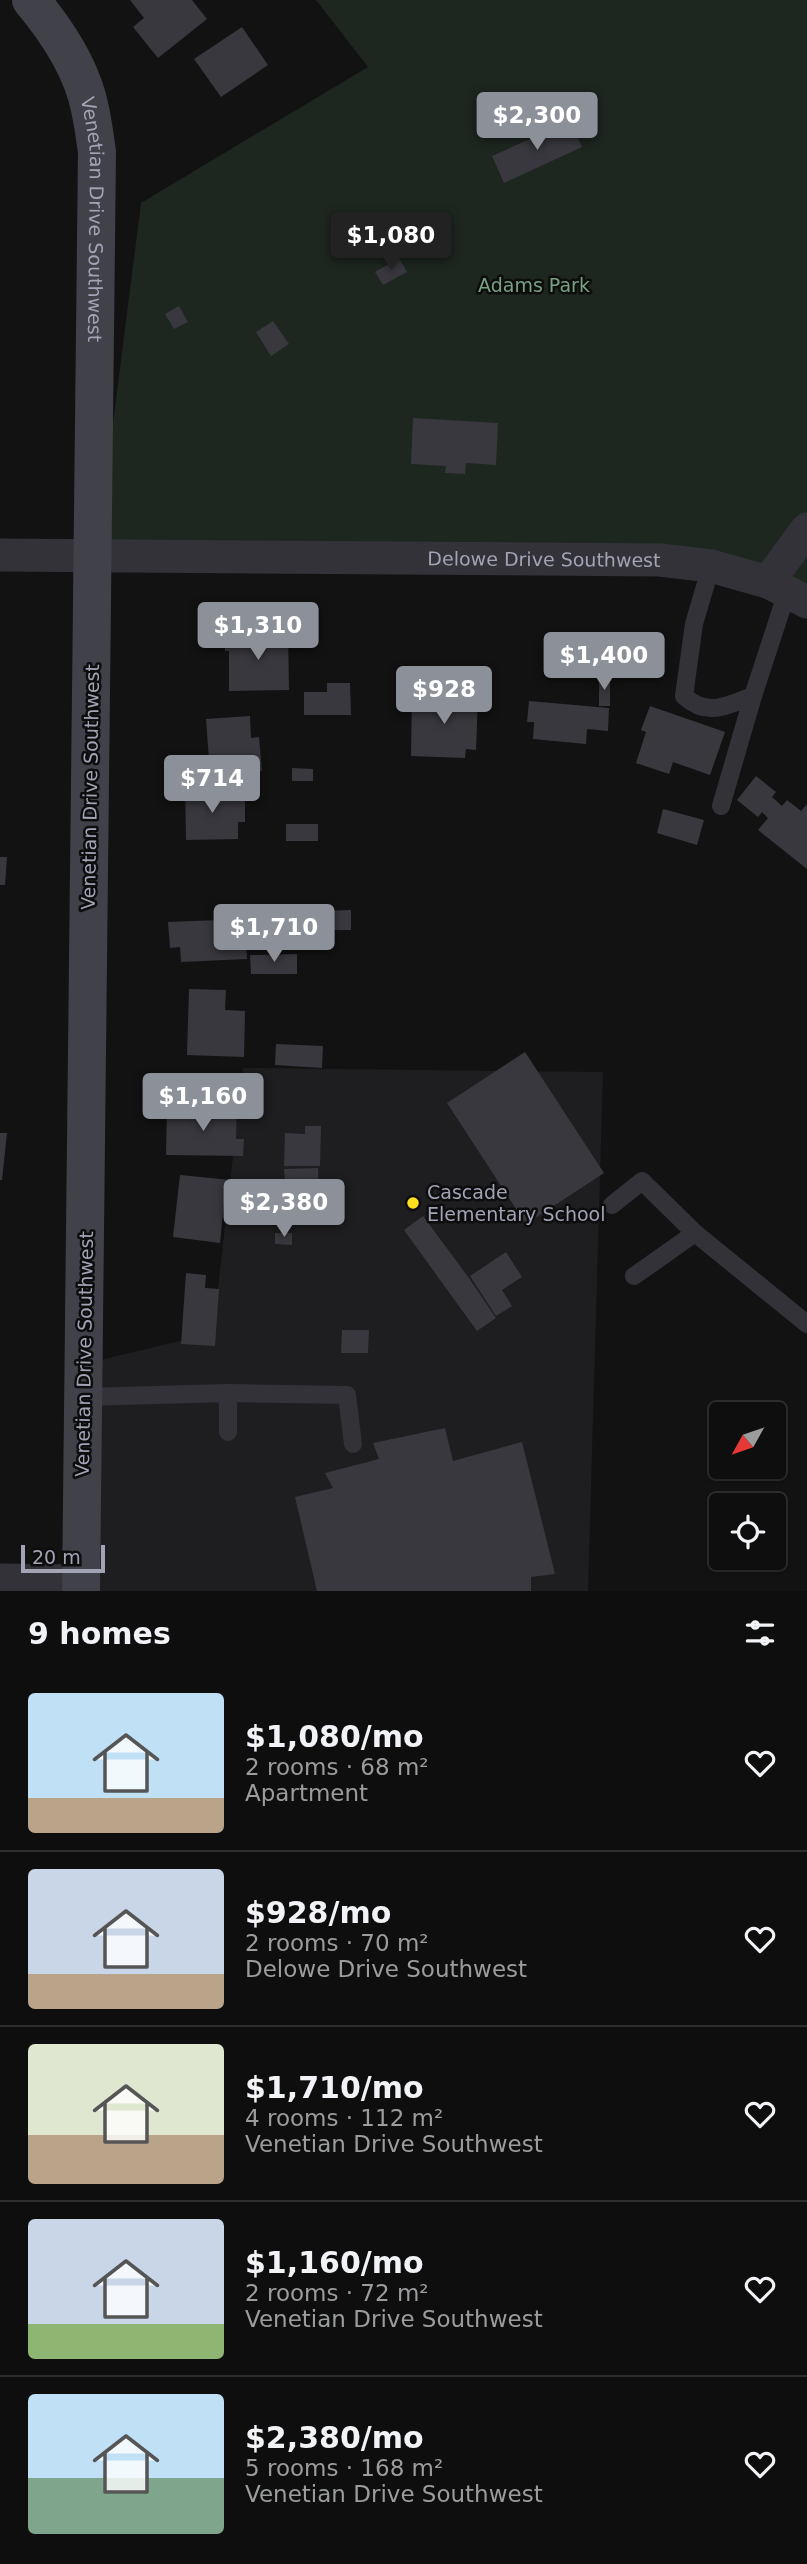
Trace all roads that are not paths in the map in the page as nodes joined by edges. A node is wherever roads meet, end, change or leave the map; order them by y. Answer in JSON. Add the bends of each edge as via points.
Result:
{"nodes":[{"id":1,"x":31,"y":0,"type":"edge"},
{"id":2,"x":807,"y":529,"type":"edge"},
{"id":3,"x":0,"y":555,"type":"edge"},
{"id":4,"x":92,"y":555,"type":"junction"},
{"id":5,"x":711,"y":566,"type":"junction"},
{"id":6,"x":788,"y":592,"type":"edge"},
{"id":7,"x":753,"y":696,"type":"junction"},
{"id":8,"x":721,"y":806,"type":"dead end"},
{"id":9,"x":612,"y":1205,"type":"dead end"},
{"id":10,"x":695,"y":1233,"type":"junction"},
{"id":11,"x":634,"y":1276,"type":"dead end"},
{"id":12,"x":807,"y":1324,"type":"edge"},
{"id":13,"x":228,"y":1394,"type":"junction"},
{"id":14,"x":83,"y":1397,"type":"junction"},
{"id":15,"x":228,"y":1432,"type":"dead end"},
{"id":16,"x":353,"y":1444,"type":"dead end"},
{"id":17,"x":0,"y":1580,"type":"edge"},
{"id":18,"x":81,"y":1586,"type":"edge"}],
"edges":[{"from":1,"to":4,"type":"street","name":"Venetian Drive Southwest","via":[[74,62],[90,106],[97,152]]},
{"from":2,"to":6,"type":"street"},
{"from":3,"to":4,"type":"street","name":"Delowe Drive Southwest"},
{"from":4,"to":5,"type":"street","name":"Delowe Drive Southwest","via":[[660,560]]},
{"from":4,"to":14,"type":"street","name":"Venetian Drive Southwest"},
{"from":5,"to":6,"type":"street","name":"Delowe Drive Southwest"},
{"from":5,"to":7,"type":"lane","via":[[694,624],[684,696],[696,706],[718,709]]},
{"from":6,"to":7,"type":"lane"},
{"from":7,"to":8,"type":"lane"},
{"from":9,"to":10,"type":"lane","via":[[642,1181]]},
{"from":10,"to":11,"type":"lane"},
{"from":10,"to":12,"type":"lane"},
{"from":13,"to":14,"type":"lane"},
{"from":13,"to":15,"type":"lane"},
{"from":13,"to":16,"type":"lane","via":[[347,1395]]},
{"from":14,"to":18,"type":"street","name":"Venetian Drive Southwest"},
{"from":17,"to":18,"type":"street"}]}
